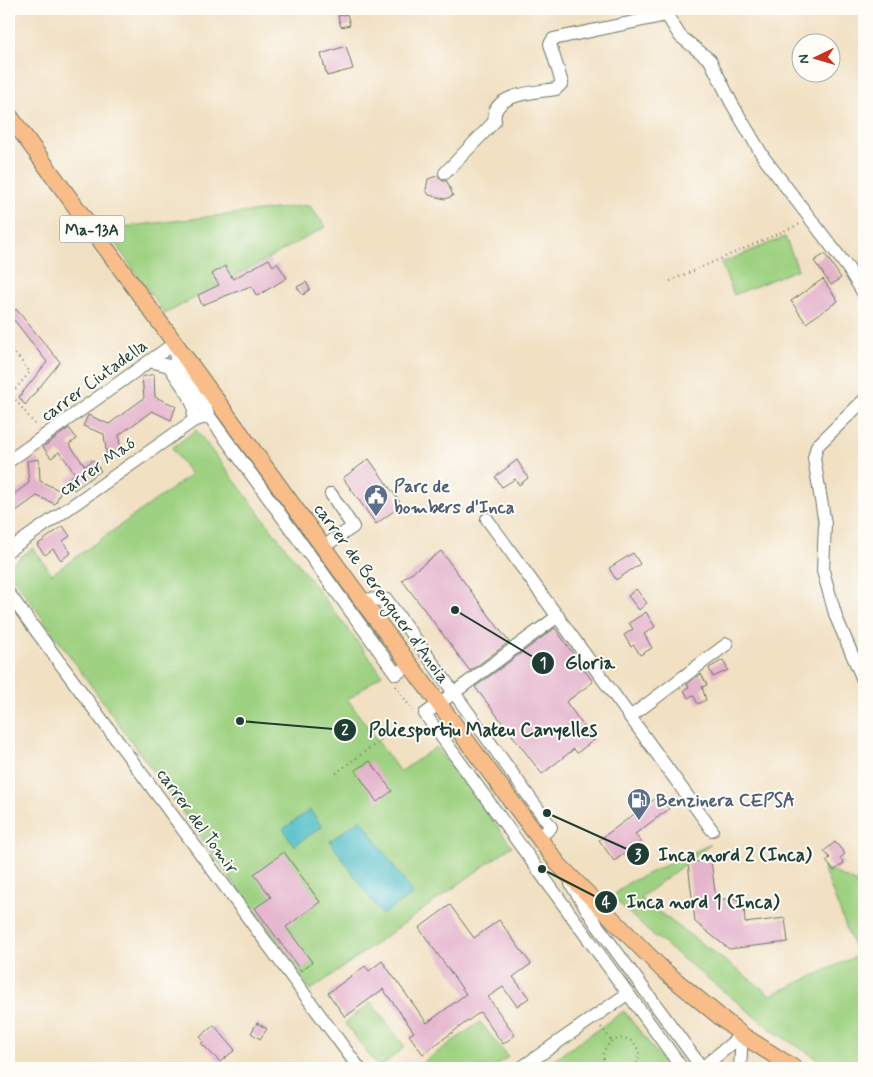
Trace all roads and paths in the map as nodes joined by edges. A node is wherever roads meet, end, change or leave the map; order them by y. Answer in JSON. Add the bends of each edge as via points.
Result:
{"nodes":[{"id":1,"x":665,"y":12,"type":"edge"},
{"id":2,"x":9,"y":115,"type":"edge"},
{"id":3,"x":446,"y":173,"type":"dead end"},
{"id":4,"x":811,"y":219,"type":"junction"},
{"id":5,"x":670,"y":281,"type":"dead end"},
{"id":6,"x":864,"y":294,"type":"edge"},
{"id":7,"x":175,"y":343,"type":"junction"},
{"id":8,"x":9,"y":346,"type":"edge"},
{"id":9,"x":150,"y":361,"type":"junction"},
{"id":10,"x":864,"y":400,"type":"edge"},
{"id":11,"x":208,"y":416,"type":"junction"},
{"id":12,"x":193,"y":421,"type":"junction"},
{"id":13,"x":45,"y":437,"type":"junction"},
{"id":14,"x":9,"y":461,"type":"edge"},
{"id":15,"x":331,"y":494,"type":"dead end"},
{"id":16,"x":488,"y":519,"type":"dead end"},
{"id":17,"x":324,"y":547,"type":"junction"},
{"id":18,"x":9,"y":550,"type":"edge"},
{"id":19,"x":9,"y":594,"type":"edge"},
{"id":20,"x":361,"y":599,"type":"junction"},
{"id":21,"x":558,"y":616,"type":"junction"},
{"id":22,"x":727,"y":644,"type":"dead end"},
{"id":23,"x":409,"y":665,"type":"junction"},
{"id":24,"x":392,"y":682,"type":"dead end"},
{"id":25,"x":864,"y":682,"type":"edge"},
{"id":26,"x":454,"y":692,"type":"junction"},
{"id":27,"x":438,"y":704,"type":"junction"},
{"id":28,"x":416,"y":715,"type":"dead end"},
{"id":29,"x":630,"y":717,"type":"junction"},
{"id":30,"x":389,"y":734,"type":"dead end"},
{"id":31,"x":336,"y":773,"type":"dead end"},
{"id":32,"x":712,"y":830,"type":"dead end"},
{"id":33,"x":538,"y":839,"type":"junction"},
{"id":34,"x":559,"y":865,"type":"junction"},
{"id":35,"x":627,"y":994,"type":"junction"},
{"id":36,"x":594,"y":1017,"type":"junction"},
{"id":37,"x":742,"y":1035,"type":"junction"},
{"id":38,"x":612,"y":1041,"type":"junction"},
{"id":39,"x":606,"y":1066,"type":"junction"},
{"id":40,"x":359,"y":1068,"type":"edge"},
{"id":41,"x":521,"y":1068,"type":"edge"},
{"id":42,"x":602,"y":1068,"type":"edge"},
{"id":43,"x":608,"y":1068,"type":"edge"},
{"id":44,"x":634,"y":1068,"type":"edge"},
{"id":45,"x":682,"y":1068,"type":"edge"},
{"id":46,"x":702,"y":1068,"type":"edge"},
{"id":47,"x":740,"y":1068,"type":"edge"},
{"id":48,"x":794,"y":1068,"type":"edge"}],
"edges":[{"from":1,"to":3,"type":"street","via":[[553,39],[550,44],[562,83],[560,86],[508,97],[496,111],[495,121]]},
{"from":1,"to":4,"type":"street","via":[[680,36],[710,60],[764,158]]},
{"from":2,"to":7,"type":"main road","number":"Ma-13A"},
{"from":4,"to":5,"type":"path"},
{"from":4,"to":6,"type":"street"},
{"from":7,"to":9,"type":"street","name":"carrer Ciutadella"},
{"from":7,"to":11,"type":"street","via":[[176,362],[196,390]]},
{"from":7,"to":17,"type":"main road","name":"carrer de Berenguer d'Anoia"},
{"from":8,"to":13,"type":"path","via":[[30,372],[11,394]]},
{"from":9,"to":12,"type":"street","via":[[169,366],[189,394],[194,408]]},
{"from":9,"to":13,"type":"street","name":"carrer Ciutadella"},
{"from":10,"to":25,"type":"street","via":[[817,446],[814,458],[825,524],[823,571],[836,617]]},
{"from":11,"to":12,"type":"street","name":"carrer Maó"},
{"from":11,"to":23,"type":"street","via":[[396,674]]},
{"from":12,"to":18,"type":"street","name":"carrer Maó"},
{"from":13,"to":14,"type":"street","name":"carrer Ciutadella"},
{"from":15,"to":17,"type":"street","via":[[353,527]]},
{"from":16,"to":21,"type":"street"},
{"from":17,"to":20,"type":"main road","name":"carrer de Berenguer d'Anoia"},
{"from":19,"to":40,"type":"street","name":"carrer del Tomir"},
{"from":20,"to":23,"type":"main road","name":"carrer de Berenguer d'Anoia"},
{"from":20,"to":26,"type":"street","via":[[388,600]]},
{"from":21,"to":26,"type":"street"},
{"from":21,"to":29,"type":"street"},
{"from":22,"to":29,"type":"street"},
{"from":23,"to":27,"type":"main road","name":"carrer de Berenguer d'Anoia"},
{"from":24,"to":28,"type":"path"},
{"from":26,"to":27,"type":"street"},
{"from":26,"to":33,"type":"street","via":[[551,827]]},
{"from":27,"to":33,"type":"main road","name":"carrer de Berenguer d'Anoia"},
{"from":27,"to":35,"type":"street","via":[[425,714]]},
{"from":29,"to":32,"type":"street"},
{"from":30,"to":31,"type":"path"},
{"from":33,"to":34,"type":"main road","name":"carrer de Berenguer d'Anoia"},
{"from":34,"to":37,"type":"main road","name":"carrer de Berenguer d'Anoia","via":[[663,970]]},
{"from":34,"to":46,"type":"street","via":[[597,926]]},
{"from":35,"to":36,"type":"street"},
{"from":35,"to":45,"type":"street"},
{"from":36,"to":38,"type":"path"},
{"from":36,"to":41,"type":"street"},
{"from":37,"to":46,"type":"street"},
{"from":37,"to":47,"type":"street"},
{"from":37,"to":48,"type":"main road","name":"carrer de Berenguer d'Anoia"},
{"from":38,"to":39,"type":"path","via":[[604,1049]]},
{"from":38,"to":44,"type":"path","via":[[628,1040],[636,1047],[639,1059]]},
{"from":39,"to":42,"type":"path"},
{"from":39,"to":43,"type":"path"}]}
